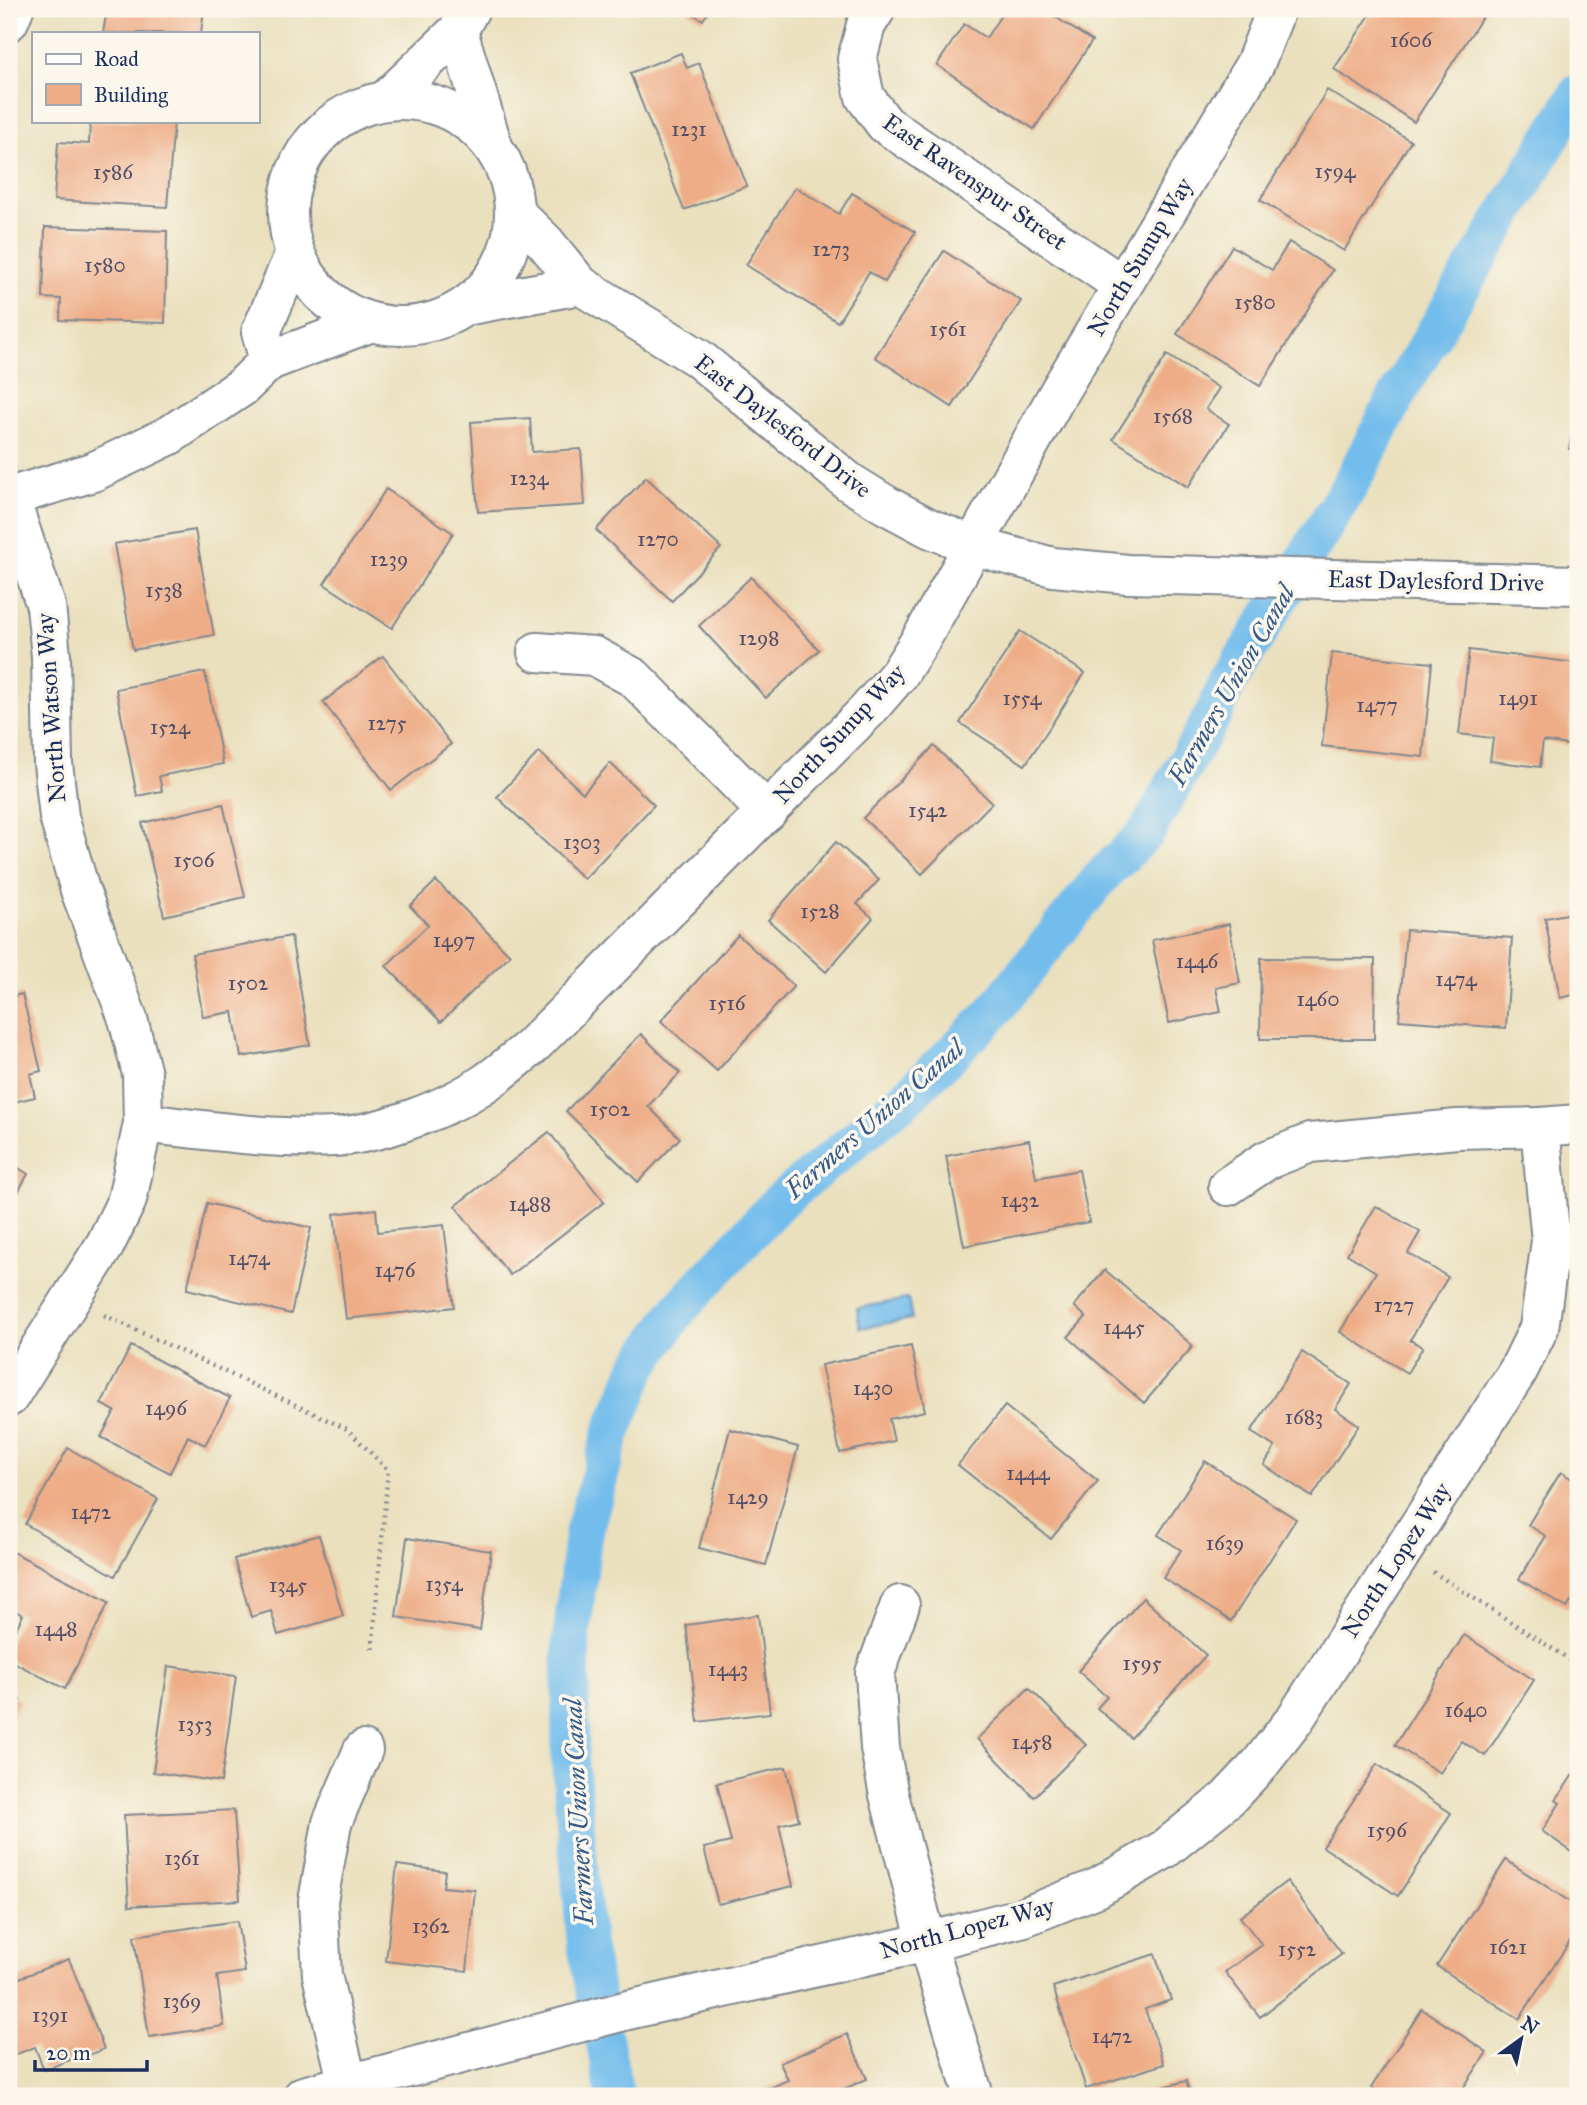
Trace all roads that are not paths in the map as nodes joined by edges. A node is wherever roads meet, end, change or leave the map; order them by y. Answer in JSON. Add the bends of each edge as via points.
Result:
{"nodes":[{"id":1,"x":14,"y":9,"type":"edge"},
{"id":2,"x":876,"y":9,"type":"edge"},
{"id":3,"x":1275,"y":9,"type":"edge"},
{"id":4,"x":464,"y":20,"type":"edge"},
{"id":5,"x":9,"y":21,"type":"edge"},
{"id":6,"x":386,"y":100,"type":"junction"},
{"id":7,"x":492,"y":143,"type":"junction"},
{"id":8,"x":515,"y":213,"type":"junction"},
{"id":9,"x":295,"y":255,"type":"junction"},
{"id":10,"x":580,"y":285,"type":"junction"},
{"id":11,"x":1122,"y":285,"type":"junction"},
{"id":12,"x":470,"y":304,"type":"junction"},
{"id":13,"x":369,"y":323,"type":"junction"},
{"id":14,"x":269,"y":362,"type":"junction"},
{"id":15,"x":9,"y":496,"type":"edge"},
{"id":16,"x":974,"y":546,"type":"junction"},
{"id":17,"x":1578,"y":585,"type":"edge"},
{"id":18,"x":537,"y":652,"type":"dead end"},
{"id":19,"x":767,"y":812,"type":"junction"},
{"id":20,"x":144,"y":1123,"type":"junction"},
{"id":21,"x":1578,"y":1124,"type":"edge"},
{"id":22,"x":1541,"y":1127,"type":"junction"},
{"id":23,"x":1228,"y":1186,"type":"dead end"},
{"id":24,"x":9,"y":1397,"type":"edge"},
{"id":25,"x":900,"y":1605,"type":"dead end"},
{"id":26,"x":363,"y":1750,"type":"dead end"},
{"id":27,"x":927,"y":1942,"type":"junction"},
{"id":28,"x":348,"y":2085,"type":"junction"},
{"id":29,"x":303,"y":2096,"type":"edge"},
{"id":30,"x":974,"y":2096,"type":"edge"}],
"edges":[{"from":1,"to":5,"type":"street"},
{"from":2,"to":11,"type":"street","name":"East Ravenspur Street","via":[[866,25],[857,59],[865,97],[885,124]]},
{"from":3,"to":11,"type":"street","name":"North Sunup Way","via":[[1255,64]]},
{"from":4,"to":6,"type":"street"},
{"from":4,"to":7,"type":"street"},
{"from":6,"to":7,"type":"street","via":[[425,101],[462,117]]},
{"from":6,"to":9,"type":"street","via":[[353,109],[333,122],[302,155],[289,187],[287,221]]},
{"from":7,"to":8,"type":"street","via":[[510,178]]},
{"from":8,"to":10,"type":"street","name":"East Daylesford Drive"},
{"from":8,"to":12,"type":"street","via":[[510,248],[494,280]]},
{"from":9,"to":13,"type":"street","via":[[312,285],[338,308]]},
{"from":9,"to":14,"type":"street","via":[[261,331]]},
{"from":10,"to":12,"type":"street"},
{"from":10,"to":16,"type":"street","name":"East Daylesford Drive","via":[[698,358],[849,482],[929,528]]},
{"from":11,"to":16,"type":"street","name":"North Sunup Way"},
{"from":12,"to":13,"type":"street","via":[[438,321],[404,327]]},
{"from":13,"to":14,"type":"street"},
{"from":14,"to":15,"type":"street","via":[[242,387],[170,435],[93,472]]},
{"from":15,"to":20,"type":"street","name":"North Watson Way","via":[[46,606],[59,817],[80,890],[128,1018],[142,1074]]},
{"from":16,"to":17,"type":"street","name":"East Daylesford Drive","via":[[1053,567],[1128,575]]},
{"from":16,"to":19,"type":"street","name":"North Sunup Way","via":[[899,674]]},
{"from":18,"to":19,"type":"street","via":[[594,656],[634,678]]},
{"from":19,"to":20,"type":"street","name":"North Sunup Way","via":[[530,1048],[486,1082],[440,1108],[393,1125],[337,1137],[260,1136]]},
{"from":20,"to":24,"type":"street","name":"North Watson Way","via":[[127,1200]]},
{"from":21,"to":22,"type":"street"},
{"from":22,"to":23,"type":"street","via":[[1457,1129],[1310,1143],[1268,1160]]},
{"from":22,"to":27,"type":"street","name":"North Lopez Way","via":[[1551,1241],[1539,1328],[1518,1371],[1288,1728],[1228,1798],[1165,1849],[1097,1888],[1024,1917]]},
{"from":25,"to":27,"type":"street","via":[[875,1673],[880,1748]]},
{"from":26,"to":28,"type":"street","via":[[332,1823],[318,1901],[322,1975]]},
{"from":27,"to":28,"type":"street","name":"North Lopez Way","via":[[628,2010]]},
{"from":27,"to":30,"type":"street"},
{"from":28,"to":29,"type":"street","name":"North Lopez Way"}]}
